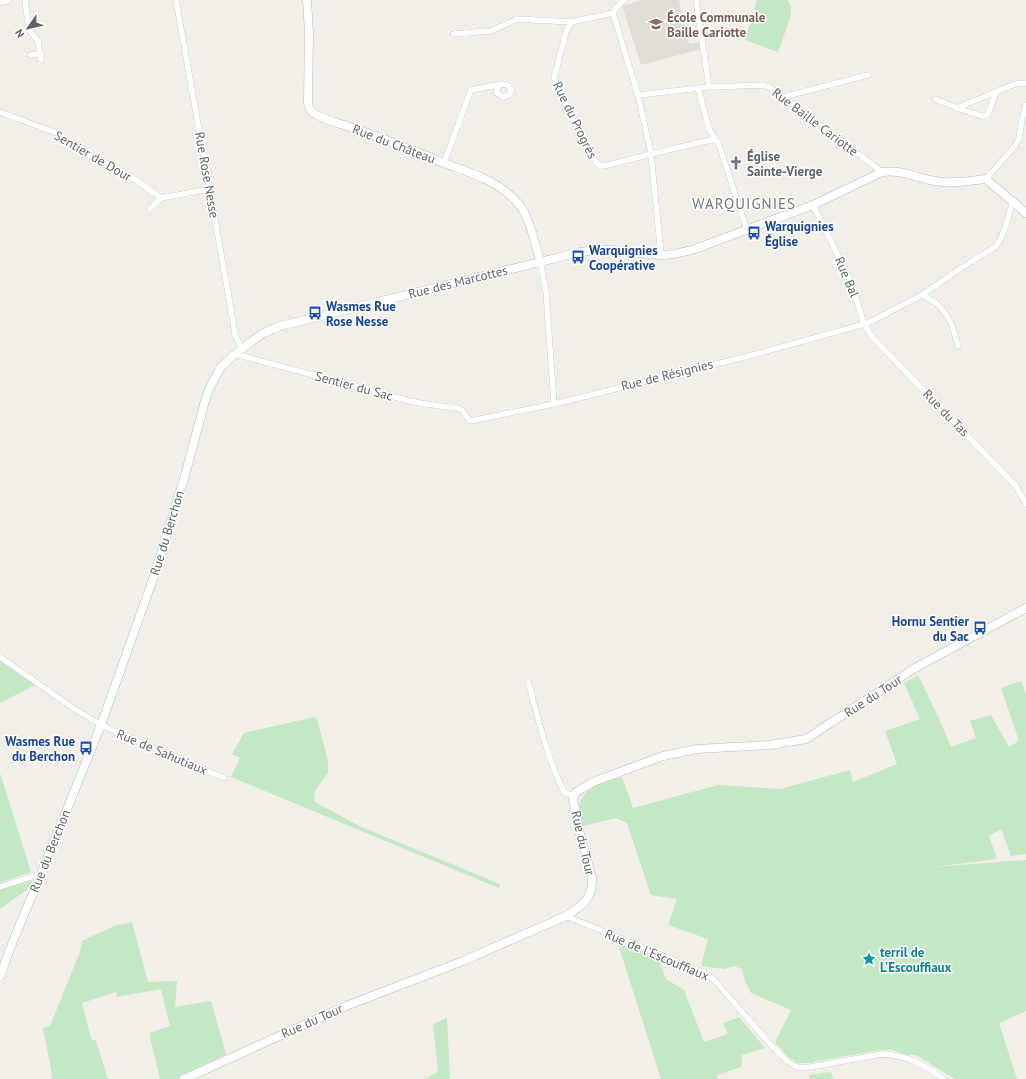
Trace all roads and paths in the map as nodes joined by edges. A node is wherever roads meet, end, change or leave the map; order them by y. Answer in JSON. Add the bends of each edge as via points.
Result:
{"nodes":[{"id":1,"x":7,"y":0,"type":"edge"},
{"id":2,"x":25,"y":0,"type":"edge"},
{"id":3,"x":176,"y":0,"type":"edge"},
{"id":4,"x":307,"y":0,"type":"edge"},
{"id":5,"x":624,"y":0,"type":"edge"},
{"id":6,"x":696,"y":0,"type":"edge"},
{"id":7,"x":0,"y":1,"type":"edge"},
{"id":8,"x":613,"y":13,"type":"junction"},
{"id":9,"x":571,"y":22,"type":"junction"},
{"id":10,"x":453,"y":34,"type":"dead end"},
{"id":11,"x":40,"y":54,"type":"junction"},
{"id":12,"x":30,"y":55,"type":"dead end"},
{"id":13,"x":41,"y":60,"type":"dead end"},
{"id":14,"x":868,"y":75,"type":"dead end"},
{"id":15,"x":1026,"y":83,"type":"edge"},
{"id":16,"x":502,"y":84,"type":"dead end"},
{"id":17,"x":709,"y":87,"type":"junction"},
{"id":18,"x":698,"y":88,"type":"junction"},
{"id":19,"x":996,"y":92,"type":"junction"},
{"id":20,"x":638,"y":95,"type":"junction"},
{"id":21,"x":783,"y":97,"type":"junction"},
{"id":22,"x":935,"y":99,"type":"dead end"},
{"id":23,"x":1026,"y":105,"type":"edge"},
{"id":24,"x":957,"y":108,"type":"junction"},
{"id":25,"x":0,"y":112,"type":"edge"},
{"id":26,"x":715,"y":139,"type":"junction"},
{"id":27,"x":651,"y":154,"type":"junction"},
{"id":28,"x":444,"y":163,"type":"junction"},
{"id":29,"x":882,"y":172,"type":"junction"},
{"id":30,"x":986,"y":179,"type":"junction"},
{"id":31,"x":210,"y":189,"type":"junction"},
{"id":32,"x":161,"y":198,"type":"junction"},
{"id":33,"x":1014,"y":203,"type":"junction"},
{"id":34,"x":813,"y":205,"type":"junction"},
{"id":35,"x":150,"y":208,"type":"dead end"},
{"id":36,"x":1026,"y":213,"type":"edge"},
{"id":37,"x":748,"y":230,"type":"junction"},
{"id":38,"x":661,"y":255,"type":"junction"},
{"id":39,"x":540,"y":261,"type":"junction"},
{"id":40,"x":922,"y":295,"type":"junction"},
{"id":41,"x":866,"y":323,"type":"junction"},
{"id":42,"x":958,"y":346,"type":"dead end"},
{"id":43,"x":242,"y":348,"type":"junction"},
{"id":44,"x":235,"y":354,"type":"junction"},
{"id":45,"x":554,"y":404,"type":"junction"},
{"id":46,"x":470,"y":421,"type":"joint"},
{"id":47,"x":1026,"y":504,"type":"edge"},
{"id":48,"x":1026,"y":608,"type":"edge"},
{"id":49,"x":0,"y":657,"type":"edge"},
{"id":50,"x":528,"y":681,"type":"dead end"},
{"id":51,"x":101,"y":725,"type":"junction"},
{"id":52,"x":224,"y":778,"type":"dead end"},
{"id":53,"x":574,"y":795,"type":"junction"},
{"id":54,"x":41,"y":873,"type":"junction"},
{"id":55,"x":0,"y":887,"type":"edge"},
{"id":56,"x":566,"y":916,"type":"junction"},
{"id":57,"x":0,"y":976,"type":"edge"},
{"id":58,"x":184,"y":1079,"type":"edge"},
{"id":59,"x":944,"y":1079,"type":"edge"}],
"edges":[{"from":1,"to":7,"type":"street"},
{"from":2,"to":11,"type":"street","via":[[30,30],[38,41]]},
{"from":3,"to":31,"type":"street","name":"Rue Rose Nesse"},
{"from":4,"to":28,"type":"street","name":"Rue du Château","via":[[310,110],[324,118]]},
{"from":5,"to":8,"type":"street"},
{"from":6,"to":17,"type":"street"},
{"from":8,"to":9,"type":"street"},
{"from":8,"to":20,"type":"street"},
{"from":9,"to":10,"type":"street","via":[[517,19],[491,31]]},
{"from":9,"to":27,"type":"street","name":"Rue du Progrès","via":[[554,78],[596,162],[604,166]]},
{"from":11,"to":12,"type":"street"},
{"from":11,"to":13,"type":"street"},
{"from":14,"to":21,"type":"street"},
{"from":15,"to":19,"type":"street","via":[[1015,84]]},
{"from":16,"to":28,"type":"street","via":[[471,90]]},
{"from":17,"to":18,"type":"street","name":"Rue Baille Cariotte"},
{"from":17,"to":21,"type":"street","name":"Rue Baille Cariotte","via":[[764,85]]},
{"from":18,"to":20,"type":"street","name":"Rue Baille Cariotte"},
{"from":18,"to":26,"type":"street","via":[[709,129]]},
{"from":19,"to":24,"type":"street"},
{"from":19,"to":24,"type":"street","via":[[985,116]]},
{"from":20,"to":27,"type":"street"},
{"from":21,"to":29,"type":"street","name":"Rue Baille Cariotte"},
{"from":22,"to":24,"type":"street"},
{"from":23,"to":30,"type":"street","via":[[1019,139]]},
{"from":25,"to":32,"type":"street","name":"Sentier de Dour","via":[[59,134],[83,152],[121,171]]},
{"from":26,"to":27,"type":"street"},
{"from":26,"to":37,"type":"street","via":[[718,141]]},
{"from":27,"to":38,"type":"street"},
{"from":28,"to":39,"type":"street","name":"Rue du Château","via":[[491,182],[513,198],[522,208],[528,221]]},
{"from":29,"to":30,"type":"street","via":[[899,172],[937,181],[962,182]]},
{"from":29,"to":34,"type":"street","name":"Rue des Marcottes"},
{"from":30,"to":33,"type":"street"},
{"from":31,"to":32,"type":"street"},
{"from":31,"to":43,"type":"street","name":"Rue Rose Nesse","via":[[235,335]]},
{"from":32,"to":35,"type":"street"},
{"from":33,"to":36,"type":"street"},
{"from":33,"to":40,"type":"street","via":[[995,247]]},
{"from":34,"to":37,"type":"street","name":"Rue des Marcottes"},
{"from":34,"to":41,"type":"street","name":"Rue Bal","via":[[852,284]]},
{"from":37,"to":38,"type":"street","name":"Rue des Marcottes","via":[[695,249]]},
{"from":38,"to":39,"type":"street","name":"Rue des Marcottes","via":[[594,250]]},
{"from":39,"to":43,"type":"street","name":"Rue des Marcottes","via":[[280,326]]},
{"from":39,"to":45,"type":"street","via":[[547,298]]},
{"from":40,"to":41,"type":"street","name":"Rue de Résignies"},
{"from":40,"to":42,"type":"street","via":[[936,303],[948,317]]},
{"from":41,"to":45,"type":"street","name":"Rue de Résignies","via":[[744,357]]},
{"from":41,"to":47,"type":"street","name":"Rue du Tas","via":[[873,338],[1016,486]]},
{"from":43,"to":44,"type":"street","name":"Rue du Berchon"},
{"from":44,"to":46,"type":"street","name":"Sentier du Sac","via":[[398,398],[457,408],[462,410]]},
{"from":44,"to":51,"type":"street","name":"Rue du Berchon","via":[[221,367],[209,388],[153,579]]},
{"from":45,"to":46,"type":"street","name":"Rue de Résignies"},
{"from":48,"to":53,"type":"street","name":"Rue du Tour","via":[[915,668],[806,739],[770,745],[697,749],[663,756],[593,782]]},
{"from":49,"to":51,"type":"street"},
{"from":50,"to":53,"type":"street","via":[[553,766],[564,792]]},
{"from":51,"to":52,"type":"street","name":"Rue de Sahutiaux"},
{"from":51,"to":54,"type":"street","name":"Rue du Berchon"},
{"from":53,"to":56,"type":"street","name":"Rue du Tour","via":[[592,884],[585,902]]},
{"from":54,"to":55,"type":"street"},
{"from":54,"to":57,"type":"street","name":"Rue du Berchon"},
{"from":56,"to":58,"type":"street","name":"Rue du Tour","via":[[463,961],[346,1006]]},
{"from":56,"to":59,"type":"street","name":"Rue de l'Escouffiaux","via":[[707,974],[786,1061],[797,1067],[805,1068],[894,1054],[923,1065]]}]}
